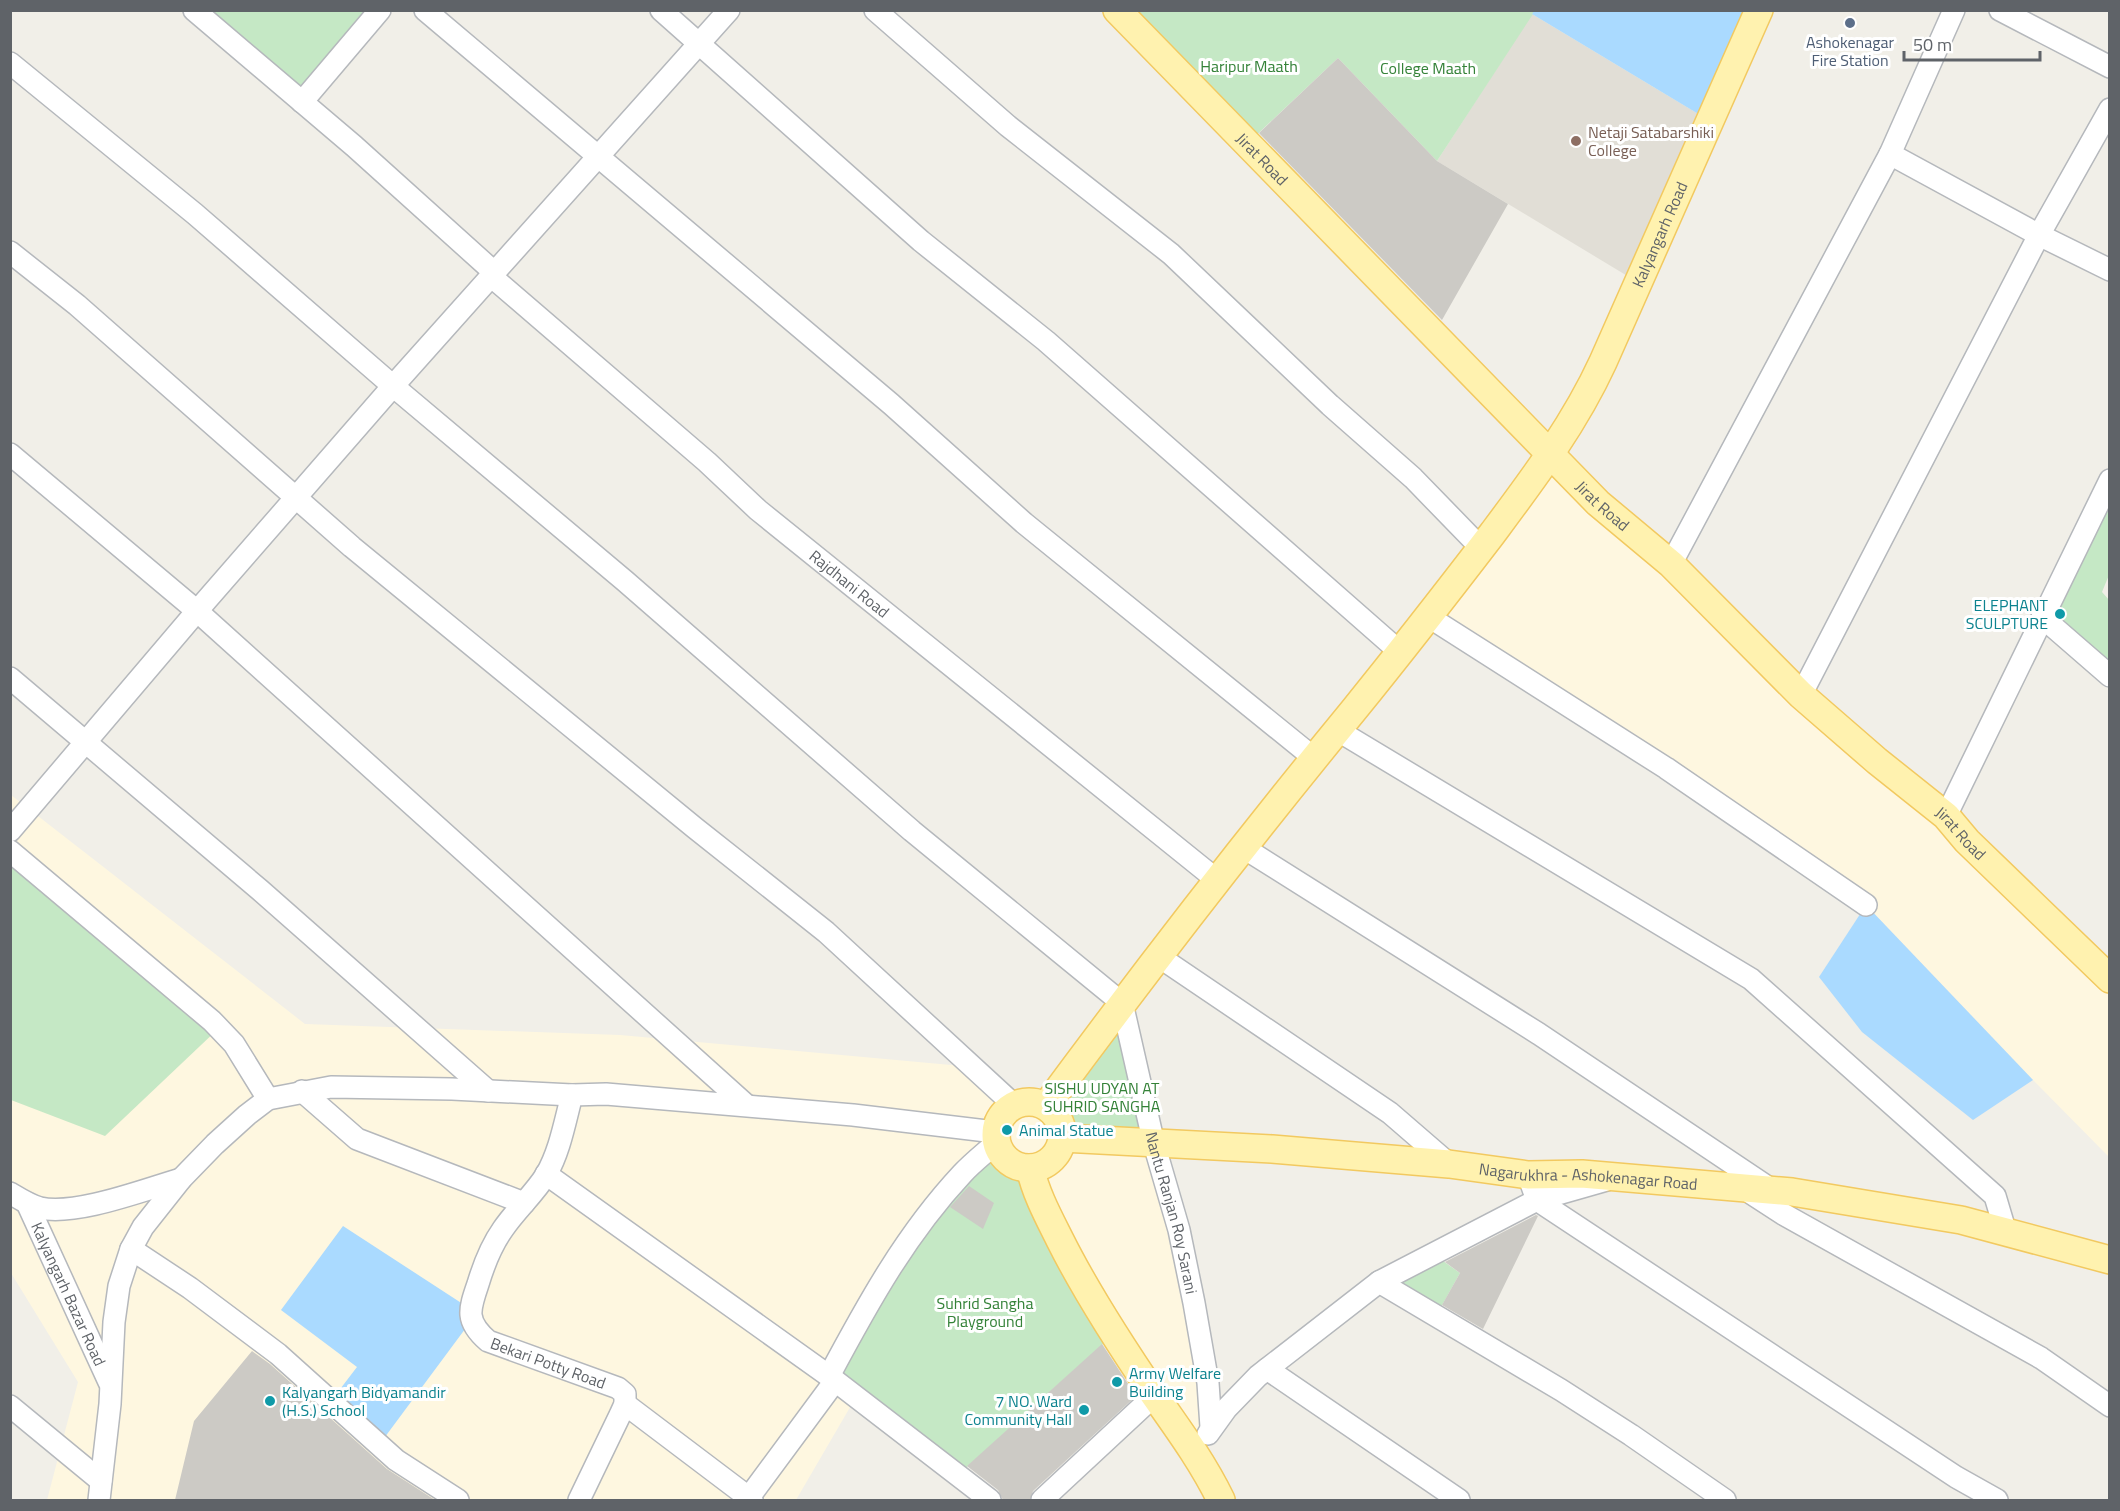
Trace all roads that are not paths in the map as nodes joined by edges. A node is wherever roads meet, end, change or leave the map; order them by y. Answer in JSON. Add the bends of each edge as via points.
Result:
{"nodes":[{"id":1,"x":194,"y":10,"type":"edge"},
{"id":2,"x":380,"y":10,"type":"edge"},
{"id":3,"x":425,"y":10,"type":"edge"},
{"id":4,"x":661,"y":10,"type":"edge"},
{"id":5,"x":729,"y":10,"type":"edge"},
{"id":6,"x":875,"y":10,"type":"edge"},
{"id":7,"x":1118,"y":10,"type":"edge"},
{"id":8,"x":1759,"y":10,"type":"edge"},
{"id":9,"x":1954,"y":10,"type":"edge"},
{"id":10,"x":2000,"y":10,"type":"edge"},
{"id":11,"x":699,"y":45,"type":"junction"},
{"id":12,"x":10,"y":63,"type":"edge"},
{"id":13,"x":2109,"y":67,"type":"edge"},
{"id":14,"x":302,"y":102,"type":"junction"},
{"id":15,"x":2109,"y":109,"type":"edge"},
{"id":16,"x":1890,"y":154,"type":"junction"},
{"id":17,"x":599,"y":157,"type":"junction"},
{"id":18,"x":2039,"y":235,"type":"junction"},
{"id":19,"x":10,"y":252,"type":"edge"},
{"id":20,"x":2109,"y":270,"type":"edge"},
{"id":21,"x":493,"y":275,"type":"junction"},
{"id":22,"x":393,"y":386,"type":"junction"},
{"id":23,"x":10,"y":454,"type":"edge"},
{"id":24,"x":1550,"y":455,"type":"junction"},
{"id":25,"x":2109,"y":480,"type":"edge"},
{"id":26,"x":295,"y":498,"type":"junction"},
{"id":27,"x":1481,"y":548,"type":"junction"},
{"id":28,"x":1671,"y":564,"type":"junction"},
{"id":29,"x":197,"y":611,"type":"junction"},
{"id":30,"x":1429,"y":617,"type":"junction"},
{"id":31,"x":2042,"y":618,"type":"junction"},
{"id":32,"x":1401,"y":652,"type":"junction"},
{"id":33,"x":2109,"y":676,"type":"edge"},
{"id":34,"x":10,"y":678,"type":"edge"},
{"id":35,"x":1801,"y":695,"type":"junction"},
{"id":36,"x":1337,"y":730,"type":"junction"},
{"id":37,"x":85,"y":743,"type":"junction"},
{"id":38,"x":1314,"y":758,"type":"junction"},
{"id":39,"x":1946,"y":816,"type":"junction"},
{"id":40,"x":10,"y":831,"type":"edge"},
{"id":41,"x":1244,"y":848,"type":"junction"},
{"id":42,"x":10,"y":851,"type":"edge"},
{"id":43,"x":1217,"y":880,"type":"junction"},
{"id":44,"x":1866,"y":906,"type":"dead end"},
{"id":45,"x":1158,"y":956,"type":"junction"},
{"id":46,"x":2109,"y":979,"type":"edge"},
{"id":47,"x":1122,"y":1003,"type":"junction"},
{"id":48,"x":302,"y":1091,"type":"junction"},
{"id":49,"x":488,"y":1091,"type":"junction"},
{"id":50,"x":572,"y":1095,"type":"junction"},
{"id":51,"x":268,"y":1099,"type":"junction"},
{"id":52,"x":745,"y":1104,"type":"junction"},
{"id":53,"x":1014,"y":1105,"type":"junction"},
{"id":54,"x":1046,"y":1106,"type":"junction"},
{"id":55,"x":996,"y":1138,"type":"junction"},
{"id":56,"x":1062,"y":1138,"type":"junction"},
{"id":57,"x":1154,"y":1144,"type":"junction"},
{"id":58,"x":1449,"y":1164,"type":"junction"},
{"id":59,"x":1030,"y":1168,"type":"junction"},
{"id":60,"x":546,"y":1174,"type":"junction"},
{"id":61,"x":1528,"y":1175,"type":"junction"},
{"id":62,"x":1617,"y":1177,"type":"junction"},
{"id":63,"x":181,"y":1179,"type":"junction"},
{"id":64,"x":1743,"y":1188,"type":"junction"},
{"id":65,"x":1772,"y":1190,"type":"junction"},
{"id":66,"x":19,"y":1198,"type":"edge"},
{"id":67,"x":1537,"y":1200,"type":"junction"},
{"id":68,"x":524,"y":1203,"type":"junction"},
{"id":69,"x":2006,"y":1233,"type":"junction"},
{"id":70,"x":131,"y":1249,"type":"junction"},
{"id":71,"x":2109,"y":1260,"type":"edge"},
{"id":72,"x":1379,"y":1282,"type":"junction"},
{"id":73,"x":1267,"y":1369,"type":"junction"},
{"id":74,"x":832,"y":1378,"type":"junction"},
{"id":75,"x":110,"y":1386,"type":"junction"},
{"id":76,"x":1155,"y":1395,"type":"junction"},
{"id":77,"x":625,"y":1404,"type":"junction"},
{"id":78,"x":10,"y":1406,"type":"edge"},
{"id":79,"x":2109,"y":1406,"type":"edge"},
{"id":80,"x":1211,"y":1427,"type":"junction"},
{"id":81,"x":1197,"y":1456,"type":"junction"},
{"id":82,"x":100,"y":1491,"type":"edge"},
{"id":83,"x":458,"y":1500,"type":"edge"},
{"id":84,"x":579,"y":1500,"type":"edge"},
{"id":85,"x":749,"y":1500,"type":"edge"},
{"id":86,"x":990,"y":1500,"type":"edge"},
{"id":87,"x":1042,"y":1500,"type":"edge"},
{"id":88,"x":1221,"y":1500,"type":"edge"},
{"id":89,"x":1459,"y":1500,"type":"edge"},
{"id":90,"x":1725,"y":1500,"type":"edge"},
{"id":91,"x":1997,"y":1500,"type":"edge"}],
"edges":[{"from":1,"to":14,"type":"street","name":"Rajdhani Road"},
{"from":2,"to":14,"type":"street"},
{"from":3,"to":17,"type":"street"},
{"from":4,"to":11,"type":"street"},
{"from":5,"to":11,"type":"street"},
{"from":6,"to":27,"type":"street","via":[[1008,126],[1171,254],[1413,478]]},
{"from":7,"to":24,"type":"main road","name":"Jirat Road"},
{"from":8,"to":24,"type":"main road","name":"Kalyangarh Road","via":[[1593,383]]},
{"from":9,"to":16,"type":"street"},
{"from":10,"to":13,"type":"street"},
{"from":11,"to":17,"type":"street"},
{"from":11,"to":32,"type":"street","via":[[921,241],[1047,341]]},
{"from":12,"to":22,"type":"street","via":[[195,214]]},
{"from":14,"to":21,"type":"street","name":"Rajdhani Road"},
{"from":15,"to":18,"type":"street"},
{"from":16,"to":18,"type":"street"},
{"from":16,"to":28,"type":"street"},
{"from":17,"to":21,"type":"street"},
{"from":17,"to":38,"type":"street","via":[[891,404],[1024,523]]},
{"from":18,"to":20,"type":"street"},
{"from":18,"to":35,"type":"street"},
{"from":19,"to":26,"type":"street","via":[[76,305]]},
{"from":21,"to":22,"type":"street"},
{"from":21,"to":43,"type":"street","name":"Rajdhani Road","via":[[758,510]]},
{"from":22,"to":26,"type":"street"},
{"from":22,"to":47,"type":"street","via":[[912,831]]},
{"from":23,"to":29,"type":"street"},
{"from":24,"to":27,"type":"main road","name":"Kalyangarh Road"},
{"from":24,"to":28,"type":"main road","name":"Jirat Road","via":[[1598,503]]},
{"from":25,"to":31,"type":"street"},
{"from":26,"to":29,"type":"street"},
{"from":26,"to":53,"type":"street","via":[[826,932]]},
{"from":27,"to":30,"type":"main road","name":"Kalyangarh Road"},
{"from":28,"to":35,"type":"main road","name":"Jirat Road"},
{"from":29,"to":37,"type":"street"},
{"from":29,"to":52,"type":"street"},
{"from":30,"to":32,"type":"main road","name":"Kalyangarh Road"},
{"from":30,"to":44,"type":"street","via":[[1666,768]]},
{"from":31,"to":33,"type":"street"},
{"from":31,"to":39,"type":"street"},
{"from":32,"to":36,"type":"main road","name":"Kalyangarh Road"},
{"from":34,"to":37,"type":"street"},
{"from":35,"to":39,"type":"main road","name":"Jirat Road"},
{"from":36,"to":38,"type":"main road","name":"Kalyangarh Road"},
{"from":36,"to":69,"type":"street","via":[[1750,978],[1995,1196]]},
{"from":37,"to":40,"type":"street"},
{"from":37,"to":49,"type":"street","via":[[260,890]]},
{"from":38,"to":41,"type":"main road","name":"Kalyangarh Road"},
{"from":39,"to":46,"type":"main road","name":"Jirat Road"},
{"from":41,"to":43,"type":"main road","name":"Kalyangarh Road"},
{"from":41,"to":65,"type":"street","via":[[1539,1034]]},
{"from":42,"to":51,"type":"street","via":[[212,1021],[239,1051]]},
{"from":43,"to":45,"type":"main road","name":"Kalyangarh Road"},
{"from":45,"to":47,"type":"main road","name":"Kalyangarh Road"},
{"from":45,"to":58,"type":"street","via":[[1390,1113]]},
{"from":47,"to":54,"type":"main road","name":"Kalyangarh Road"},
{"from":47,"to":57,"type":"street","name":"Nantu Ranjan Roy Sarani"},
{"from":48,"to":49,"type":"street","via":[[331,1087]]},
{"from":48,"to":51,"type":"street"},
{"from":48,"to":68,"type":"street","via":[[357,1139]]},
{"from":49,"to":50,"type":"street"},
{"from":50,"to":52,"type":"street"},
{"from":50,"to":60,"type":"street","name":"Bekari Potty Road","via":[[554,1160]]},
{"from":51,"to":63,"type":"street","via":[[214,1144]]},
{"from":52,"to":55,"type":"street","via":[[853,1115]]},
{"from":53,"to":54,"type":"main road","via":[[1025,1102]]},
{"from":53,"to":55,"type":"main road","via":[[998,1121]]},
{"from":54,"to":56,"type":"main road","via":[[1060,1122]]},
{"from":55,"to":59,"type":"main road","via":[[1001,1154],[1009,1162]]},
{"from":55,"to":74,"type":"street","via":[[901,1250],[871,1296]]},
{"from":56,"to":57,"type":"main road","name":"Nagarukhra - Ashokenagar Road"},
{"from":56,"to":59,"type":"main road","via":[[1050,1161]]},
{"from":57,"to":58,"type":"main road","name":"Nagarukhra - Ashokenagar Road"},
{"from":57,"to":80,"type":"street","name":"Nantu Ranjan Roy Sarani","via":[[1179,1230],[1194,1303],[1208,1383]]},
{"from":58,"to":61,"type":"main road","name":"Nagarukhra - Ashokenagar Road"},
{"from":59,"to":76,"type":"main road","via":[[1036,1192],[1070,1260]]},
{"from":60,"to":68,"type":"street","name":"Bekari Potty Road"},
{"from":60,"to":74,"type":"street"},
{"from":61,"to":62,"type":"main road","name":"Nagarukhra - Ashokenagar Road"},
{"from":61,"to":67,"type":"street"},
{"from":62,"to":64,"type":"main road","name":"Nagarukhra - Ashokenagar Road"},
{"from":62,"to":67,"type":"street"},
{"from":63,"to":66,"type":"street","via":[[78,1208],[39,1208]]},
{"from":63,"to":70,"type":"street","via":[[143,1227]]},
{"from":64,"to":65,"type":"main road","name":"Nagarukhra - Ashokenagar Road"},
{"from":64,"to":79,"type":"street","via":[[2041,1358]]},
{"from":65,"to":69,"type":"main road","name":"Nagarukhra - Ashokenagar Road","via":[[1918,1212]]},
{"from":66,"to":75,"type":"street","name":"Kalyangarh Bazar Road"},
{"from":67,"to":72,"type":"street"},
{"from":67,"to":91,"type":"street","via":[[1956,1477]]},
{"from":68,"to":77,"type":"street","name":"Bekari Potty Road","via":[[488,1253],[470,1308],[471,1322],[488,1341],[618,1388],[624,1394]]},
{"from":69,"to":71,"type":"main road","name":"Nagarukhra - Ashokenagar Road"},
{"from":70,"to":75,"type":"street","via":[[119,1286]]},
{"from":70,"to":83,"type":"street","via":[[190,1287],[278,1354],[396,1460]]},
{"from":72,"to":73,"type":"street"},
{"from":72,"to":90,"type":"street","via":[[1571,1397]]},
{"from":73,"to":80,"type":"street"},
{"from":73,"to":89,"type":"street"},
{"from":74,"to":85,"type":"street"},
{"from":74,"to":86,"type":"street"},
{"from":75,"to":82,"type":"street"},
{"from":76,"to":81,"type":"main road"},
{"from":76,"to":87,"type":"street"},
{"from":77,"to":84,"type":"street"},
{"from":77,"to":85,"type":"street"},
{"from":78,"to":82,"type":"street"},
{"from":80,"to":81,"type":"street"},
{"from":81,"to":88,"type":"main road"}]}
